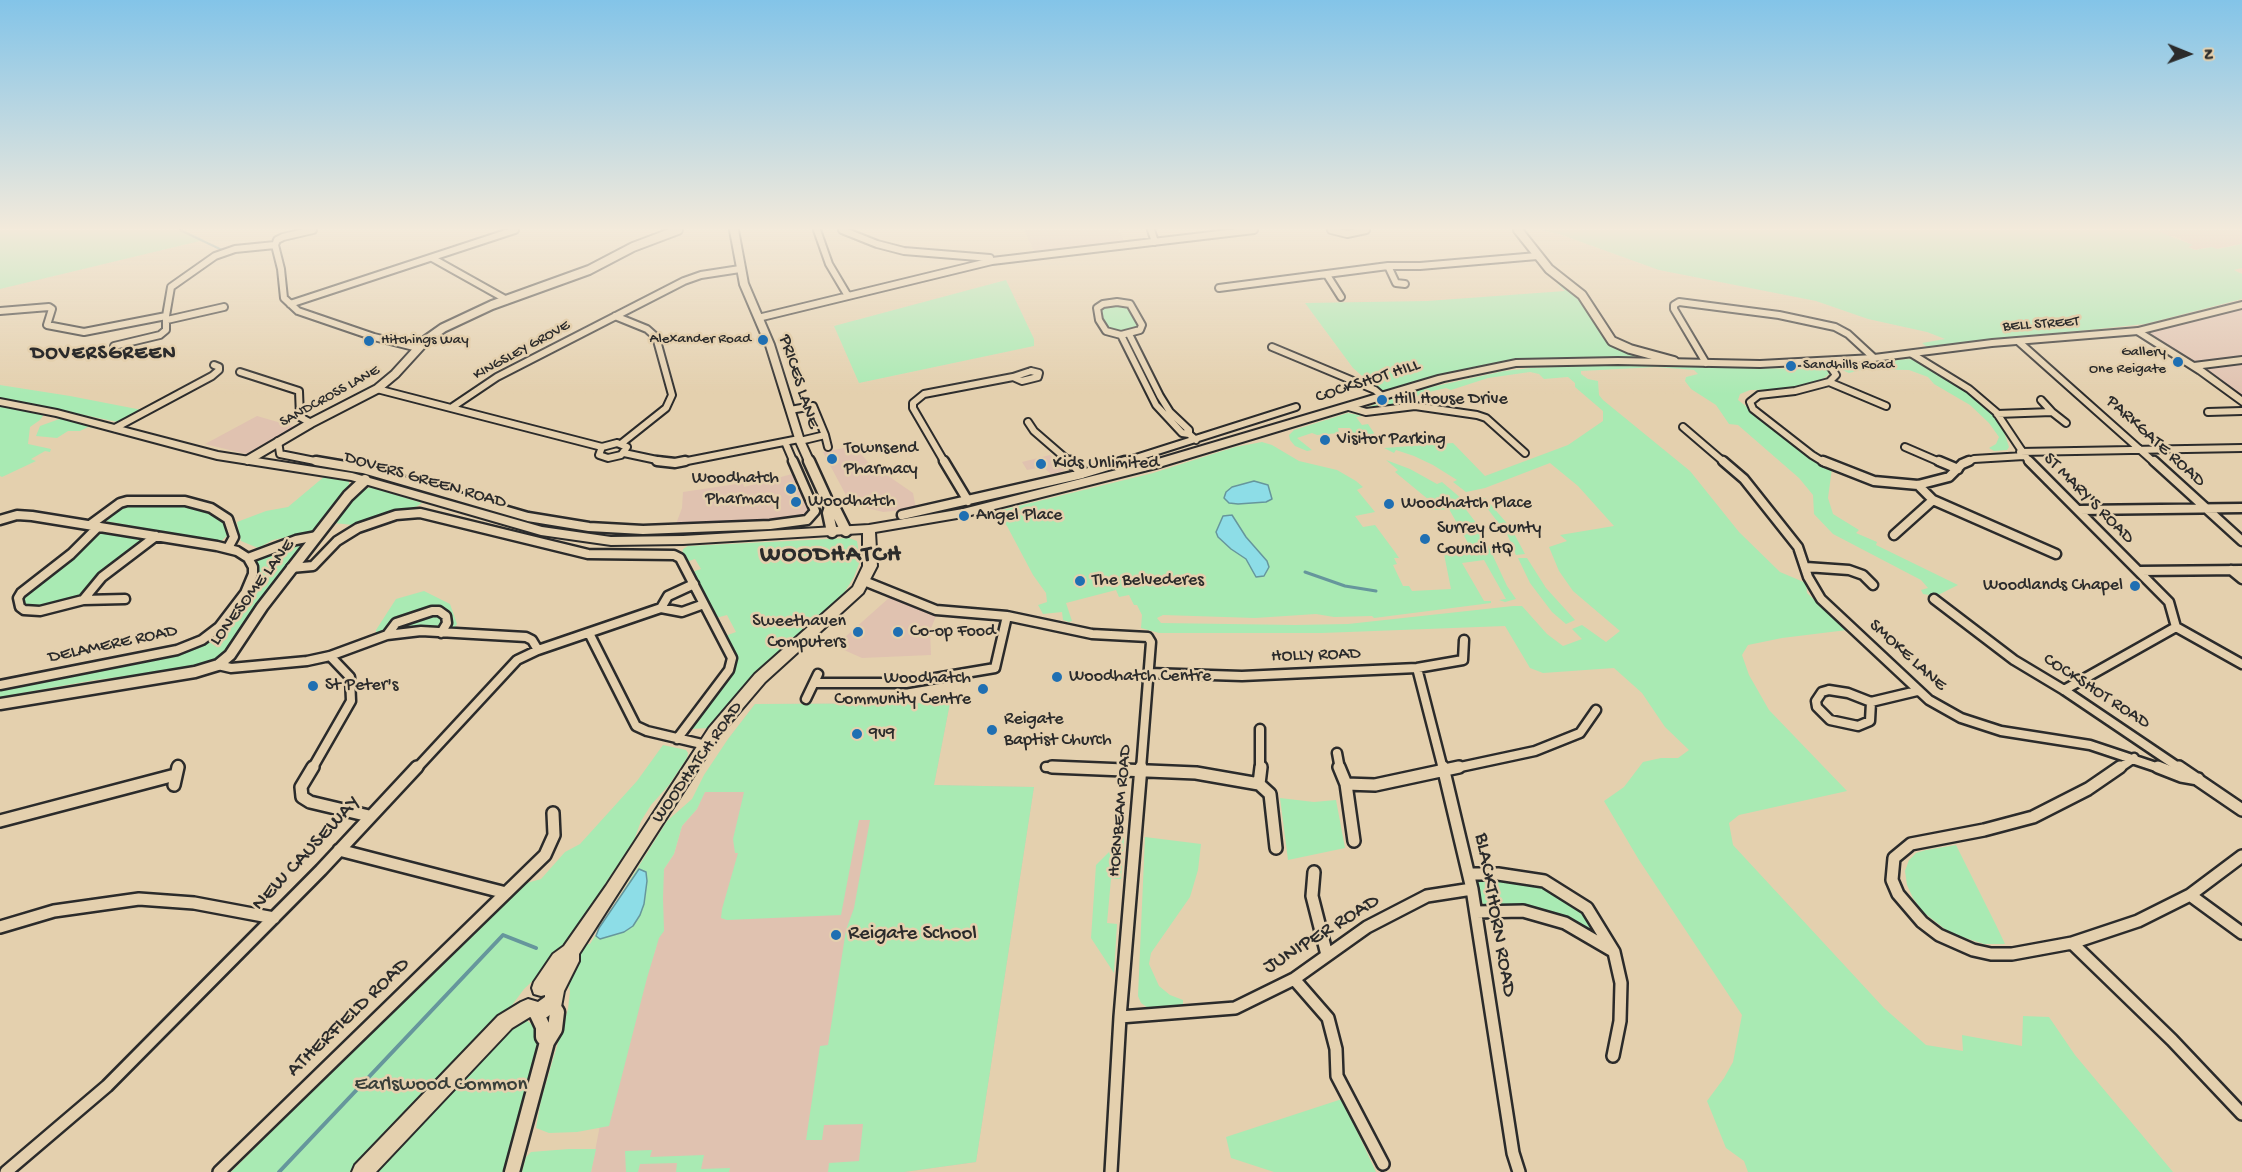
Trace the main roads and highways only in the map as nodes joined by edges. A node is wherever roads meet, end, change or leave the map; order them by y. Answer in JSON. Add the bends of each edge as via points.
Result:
{"nodes":[{"id":1,"x":2242,"y":305,"type":"edge"},
{"id":2,"x":2138,"y":331,"type":"junction"},
{"id":3,"x":1912,"y":354,"type":"joint"},
{"id":4,"x":0,"y":402,"type":"edge"},
{"id":5,"x":2242,"y":402,"type":"edge"},
{"id":6,"x":869,"y":529,"type":"junction"},
{"id":7,"x":846,"y":531,"type":"joint"},
{"id":8,"x":362,"y":1172,"type":"edge"}],
"edges":[{"from":1,"to":2,"type":"main road","name":"BELL STREET"},
{"from":2,"to":3,"type":"main road","name":"BELL STREET"},
{"from":2,"to":5,"type":"main road"},
{"from":3,"to":6,"type":"main road","name":"COCKSHOT HILL","via":[[1827,362],[1516,363],[1442,378],[1152,465],[968,512]]},
{"from":4,"to":7,"type":"main road","name":"DOVERS GREEN ROAD","via":[[248,460],[360,475],[515,525],[591,539],[631,542],[770,530]]},
{"from":6,"to":7,"type":"main road","name":"COCKSHOT HILL"},
{"from":6,"to":8,"type":"main road","name":"WOODHATCH ROAD","via":[[872,557],[864,581],[844,604],[760,678],[706,745],[542,1001],[505,1022]]}]}
